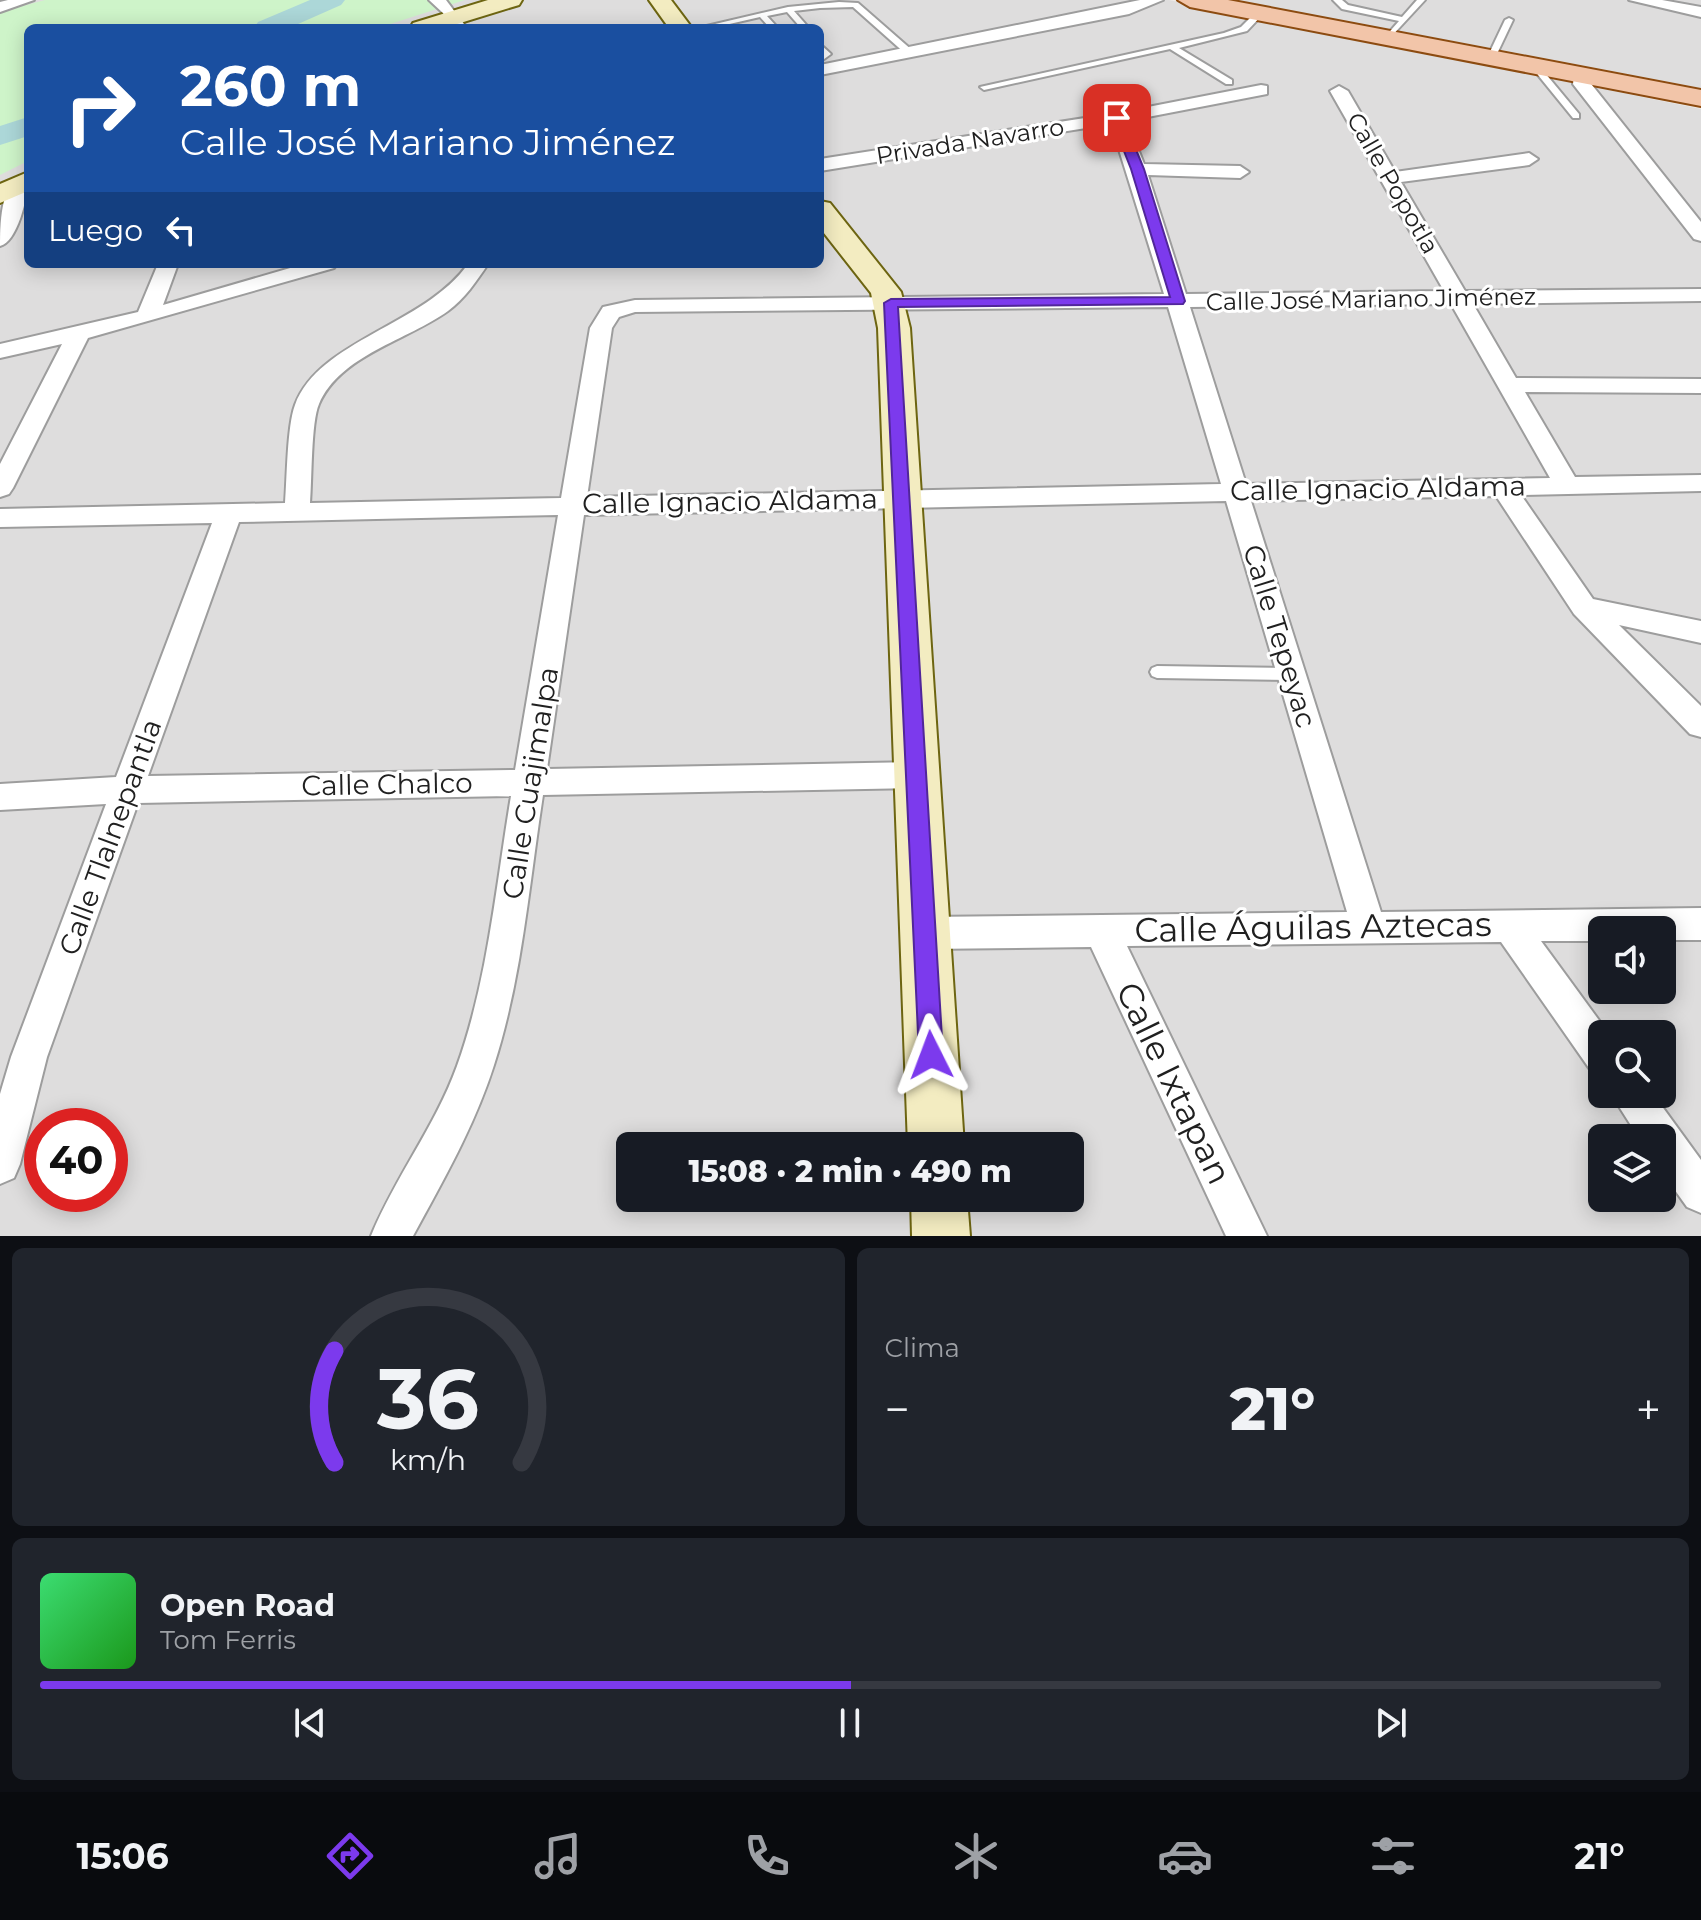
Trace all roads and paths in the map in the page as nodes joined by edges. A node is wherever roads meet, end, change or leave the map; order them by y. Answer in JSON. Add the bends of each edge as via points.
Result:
{"nodes":[{"id":1,"x":26,"y":0,"type":"edge"},
{"id":2,"x":437,"y":0,"type":"edge"},
{"id":3,"x":511,"y":0,"type":"edge"},
{"id":4,"x":660,"y":0,"type":"edge"},
{"id":5,"x":1155,"y":0,"type":"edge"},
{"id":6,"x":1190,"y":0,"type":"edge"},
{"id":7,"x":1337,"y":0,"type":"edge"},
{"id":8,"x":1421,"y":0,"type":"edge"},
{"id":9,"x":1637,"y":0,"type":"edge"},
{"id":10,"x":0,"y":7,"type":"edge"},
{"id":11,"x":788,"y":9,"type":"junction"},
{"id":12,"x":1701,"y":12,"type":"edge"},
{"id":13,"x":1260,"y":13,"type":"junction"},
{"id":14,"x":762,"y":15,"type":"junction"},
{"id":15,"x":1509,"y":20,"type":"dead end"},
{"id":16,"x":457,"y":23,"type":"edge"},
{"id":17,"x":678,"y":24,"type":"edge"},
{"id":18,"x":720,"y":24,"type":"edge"},
{"id":19,"x":770,"y":24,"type":"edge"},
{"id":20,"x":801,"y":24,"type":"edge"},
{"id":21,"x":1394,"y":29,"type":"junction"},
{"id":22,"x":1172,"y":47,"type":"junction"},
{"id":23,"x":910,"y":53,"type":"junction"},
{"id":24,"x":1491,"y":58,"type":"junction"},
{"id":25,"x":1544,"y":68,"type":"junction"},
{"id":26,"x":824,"y":69,"type":"edge"},
{"id":27,"x":1582,"y":75,"type":"junction"},
{"id":28,"x":1229,"y":82,"type":"dead end"},
{"id":29,"x":984,"y":87,"type":"dead end"},
{"id":30,"x":1261,"y":90,"type":"dead end"},
{"id":31,"x":1339,"y":91,"type":"dead end"},
{"id":32,"x":1701,"y":98,"type":"edge"},
{"id":33,"x":1576,"y":116,"type":"dead end"},
{"id":34,"x":1117,"y":118,"type":"junction"},
{"id":35,"x":1529,"y":159,"type":"dead end"},
{"id":36,"x":824,"y":164,"type":"edge"},
{"id":37,"x":1137,"y":169,"type":"junction"},
{"id":38,"x":1240,"y":172,"type":"dead end"},
{"id":39,"x":1391,"y":178,"type":"junction"},
{"id":40,"x":16,"y":186,"type":"edge"},
{"id":41,"x":824,"y":214,"type":"edge"},
{"id":42,"x":1701,"y":235,"type":"edge"},
{"id":43,"x":0,"y":240,"type":"edge"},
{"id":44,"x":166,"y":268,"type":"edge"},
{"id":45,"x":313,"y":268,"type":"edge"},
{"id":46,"x":476,"y":268,"type":"edge"},
{"id":47,"x":1701,"y":295,"type":"edge"},
{"id":48,"x":1459,"y":299,"type":"junction"},
{"id":49,"x":1178,"y":301,"type":"junction"},
{"id":50,"x":891,"y":303,"type":"junction"},
{"id":51,"x":611,"y":312,"type":"joint"},
{"id":52,"x":147,"y":317,"type":"junction"},
{"id":53,"x":78,"y":335,"type":"junction"},
{"id":54,"x":0,"y":351,"type":"edge"},
{"id":55,"x":1510,"y":385,"type":"junction"},
{"id":56,"x":1701,"y":386,"type":"edge"},
{"id":57,"x":1701,"y":483,"type":"edge"},
{"id":58,"x":1566,"y":484,"type":"junction"},
{"id":59,"x":1502,"y":486,"type":"junction"},
{"id":60,"x":0,"y":488,"type":"edge"},
{"id":61,"x":1236,"y":491,"type":"junction"},
{"id":62,"x":903,"y":497,"type":"junction"},
{"id":63,"x":573,"y":505,"type":"junction"},
{"id":64,"x":297,"y":510,"type":"junction"},
{"id":65,"x":229,"y":513,"type":"junction"},
{"id":66,"x":0,"y":518,"type":"edge"},
{"id":67,"x":1584,"y":607,"type":"junction"},
{"id":68,"x":1701,"y":632,"type":"edge"},
{"id":69,"x":1157,"y":672,"type":"dead end"},
{"id":70,"x":1291,"y":674,"type":"junction"},
{"id":71,"x":1701,"y":725,"type":"edge"},
{"id":72,"x":917,"y":775,"type":"junction"},
{"id":73,"x":531,"y":780,"type":"junction"},
{"id":74,"x":128,"y":790,"type":"junction"},
{"id":75,"x":0,"y":797,"type":"edge"},
{"id":76,"x":1508,"y":924,"type":"junction"},
{"id":77,"x":1701,"y":924,"type":"edge"},
{"id":78,"x":1368,"y":926,"type":"junction"},
{"id":79,"x":1101,"y":930,"type":"junction"},
{"id":80,"x":925,"y":933,"type":"junction"},
{"id":81,"x":1588,"y":1035,"type":"edge"},
{"id":82,"x":935,"y":1132,"type":"edge"},
{"id":83,"x":1676,"y":1156,"type":"edge"},
{"id":84,"x":0,"y":1164,"type":"edge"},
{"id":85,"x":1696,"y":1181,"type":"edge"},
{"id":86,"x":940,"y":1212,"type":"edge"},
{"id":87,"x":391,"y":1236,"type":"edge"},
{"id":88,"x":941,"y":1236,"type":"edge"},
{"id":89,"x":1247,"y":1236,"type":"edge"}],
"edges":[{"from":1,"to":10,"type":"street"},
{"from":2,"to":16,"type":"street"},
{"from":3,"to":16,"type":"street"},
{"from":4,"to":17,"type":"street"},
{"from":5,"to":23,"type":"street"},
{"from":6,"to":13,"type":"main road"},
{"from":7,"to":21,"type":"lane"},
{"from":8,"to":21,"type":"lane"},
{"from":9,"to":12,"type":"street"},
{"from":11,"to":14,"type":"lane"},
{"from":11,"to":20,"type":"lane"},
{"from":11,"to":23,"type":"lane","via":[[833,1],[855,5]]},
{"from":13,"to":21,"type":"main road"},
{"from":13,"to":22,"type":"lane","via":[[1237,32]]},
{"from":14,"to":18,"type":"lane"},
{"from":14,"to":19,"type":"lane"},
{"from":15,"to":24,"type":"lane"},
{"from":21,"to":24,"type":"main road"},
{"from":22,"to":28,"type":"lane"},
{"from":22,"to":29,"type":"lane"},
{"from":23,"to":26,"type":"street"},
{"from":24,"to":25,"type":"main road"},
{"from":25,"to":27,"type":"main road"},
{"from":25,"to":33,"type":"lane","via":[[1541,73]]},
{"from":27,"to":32,"type":"main road"},
{"from":27,"to":42,"type":"street","via":[[1579,80]]},
{"from":30,"to":34,"type":"street","name":"Privada Navarro"},
{"from":31,"to":39,"type":"street","name":"Calle Popotla"},
{"from":34,"to":36,"type":"street","name":"Privada Navarro"},
{"from":34,"to":37,"type":"street","name":"Calle Tepeyac"},
{"from":35,"to":39,"type":"street"},
{"from":37,"to":38,"type":"street"},
{"from":37,"to":49,"type":"street","name":"Calle Tepeyac"},
{"from":39,"to":48,"type":"street","name":"Calle Popotla"},
{"from":40,"to":43,"type":"street"},
{"from":41,"to":50,"type":"street"},
{"from":44,"to":52,"type":"street"},
{"from":45,"to":52,"type":"street"},
{"from":46,"to":64,"type":"street","via":[[448,297],[344,364],[312,393],[306,406]]},
{"from":47,"to":48,"type":"street","name":"Calle José Mariano Jiménez"},
{"from":48,"to":49,"type":"street","name":"Calle José Mariano Jiménez"},
{"from":48,"to":55,"type":"street","name":"Calle Popotla"},
{"from":49,"to":50,"type":"street","name":"Calle José Mariano Jiménez"},
{"from":49,"to":61,"type":"street","name":"Calle Tepeyac"},
{"from":50,"to":51,"type":"street","name":"Calle José Mariano Jiménez","via":[[635,306]]},
{"from":50,"to":62,"type":"street"},
{"from":51,"to":63,"type":"street","name":"Calle Cuajimalpa","via":[[601,328]]},
{"from":52,"to":53,"type":"street"},
{"from":53,"to":54,"type":"street"},
{"from":53,"to":60,"type":"street"},
{"from":55,"to":56,"type":"street"},
{"from":55,"to":58,"type":"street","name":"Calle Popotla"},
{"from":57,"to":58,"type":"street","name":"Calle Ignacio Aldama"},
{"from":58,"to":59,"type":"street","name":"Calle Ignacio Aldama"},
{"from":59,"to":61,"type":"street","name":"Calle Ignacio Aldama"},
{"from":59,"to":67,"type":"street"},
{"from":61,"to":62,"type":"street","name":"Calle Ignacio Aldama"},
{"from":61,"to":70,"type":"street","name":"Calle Tepeyac"},
{"from":62,"to":63,"type":"street","name":"Calle Ignacio Aldama"},
{"from":62,"to":72,"type":"street"},
{"from":63,"to":64,"type":"street","name":"Calle Ignacio Aldama"},
{"from":63,"to":73,"type":"street","name":"Calle Cuajimalpa"},
{"from":64,"to":65,"type":"street","name":"Calle Ignacio Aldama"},
{"from":65,"to":66,"type":"street","name":"Calle Ignacio Aldama"},
{"from":65,"to":74,"type":"street","name":"Calle Tlalnepantla"},
{"from":67,"to":68,"type":"street"},
{"from":67,"to":71,"type":"street"},
{"from":69,"to":70,"type":"lane"},
{"from":70,"to":78,"type":"street","name":"Calle Tepeyac"},
{"from":72,"to":73,"type":"street","name":"Calle Chalco"},
{"from":72,"to":80,"type":"street"},
{"from":73,"to":74,"type":"street","name":"Calle Chalco"},
{"from":73,"to":87,"type":"street","name":"Calle Cuajimalpa","via":[[495,996],[475,1067],[447,1134]]},
{"from":74,"to":75,"type":"street","name":"Calle Chalco"},
{"from":74,"to":84,"type":"street","name":"Calle Tlalnepantla","via":[[29,1057]]},
{"from":76,"to":77,"type":"street","name":"Calle Águilas Aztecas"},
{"from":76,"to":78,"type":"street","name":"Calle Águilas Aztecas"},
{"from":76,"to":81,"type":"street"},
{"from":78,"to":79,"type":"street","name":"Calle Águilas Aztecas"},
{"from":79,"to":80,"type":"street","name":"Calle Águilas Aztecas"},
{"from":79,"to":89,"type":"street","name":"Calle Ixtapan"},
{"from":80,"to":82,"type":"street"},
{"from":83,"to":85,"type":"street"},
{"from":86,"to":88,"type":"street"}]}
